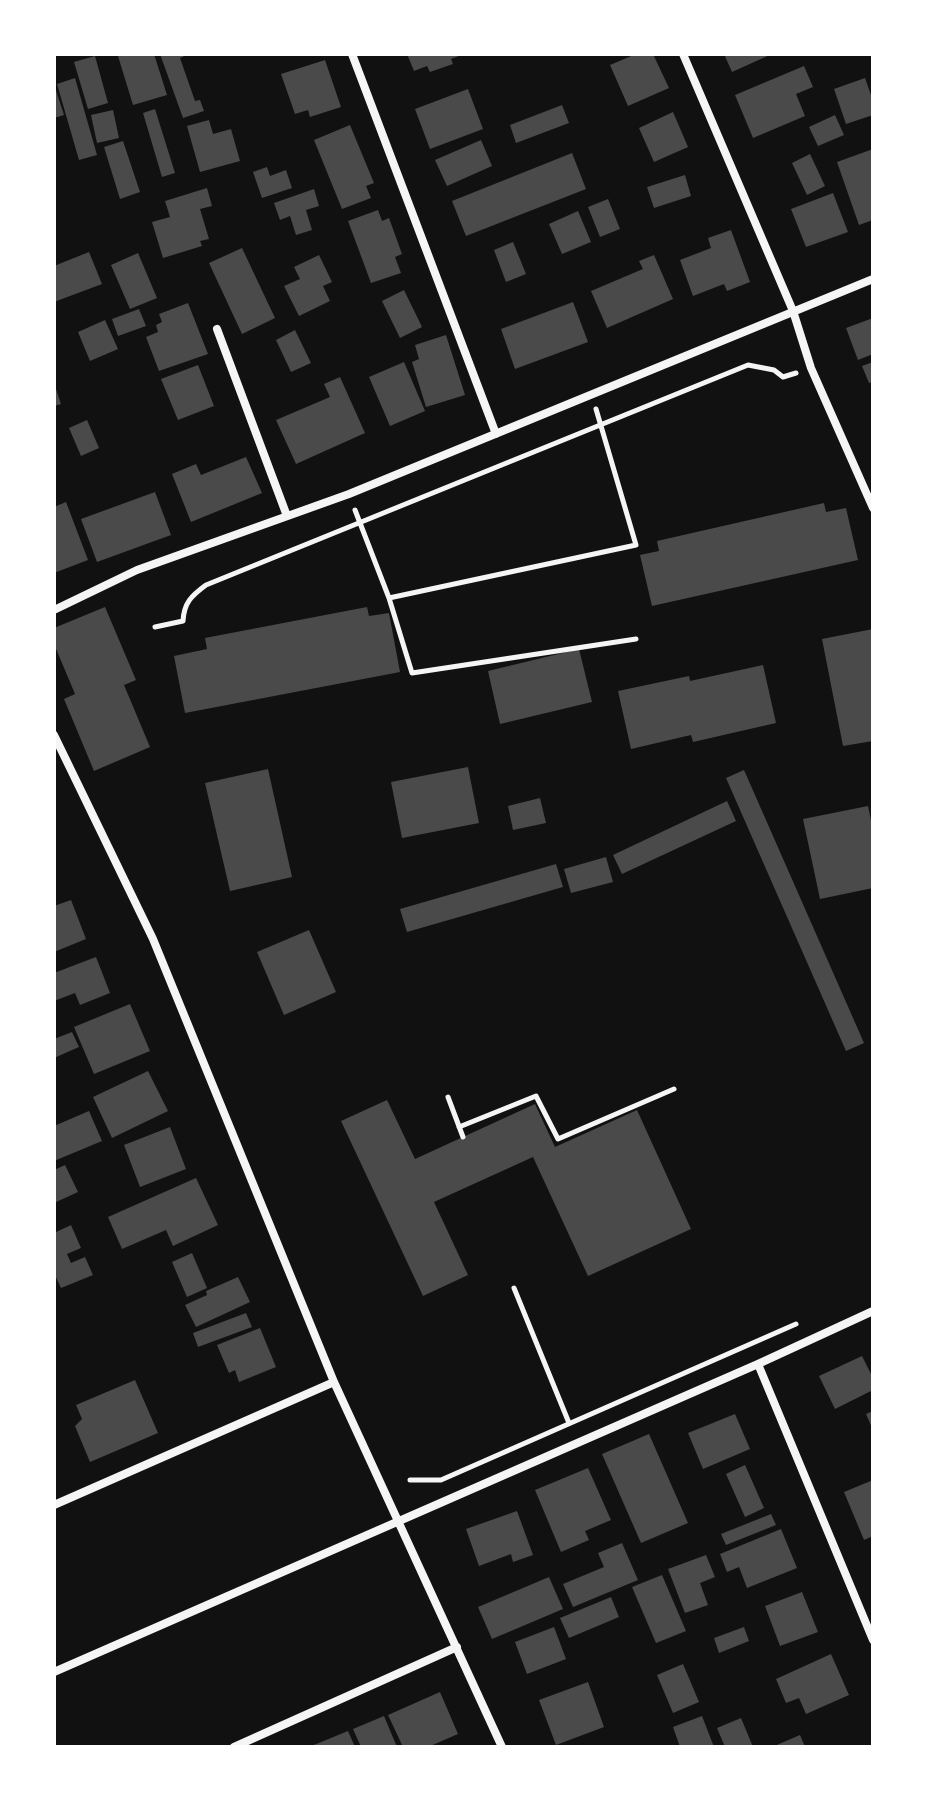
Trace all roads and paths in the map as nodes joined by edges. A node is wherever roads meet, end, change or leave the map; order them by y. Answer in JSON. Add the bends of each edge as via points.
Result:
{"nodes":[{"id":1,"x":352,"y":54,"type":"edge"},
{"id":2,"x":683,"y":54,"type":"edge"},
{"id":3,"x":873,"y":279,"type":"edge"},
{"id":4,"x":793,"y":311,"type":"junction"},
{"id":5,"x":217,"y":329,"type":"dead end"},
{"id":6,"x":811,"y":368,"type":"junction"},
{"id":7,"x":591,"y":394,"type":"junction"},
{"id":8,"x":601,"y":425,"type":"junction"},
{"id":9,"x":496,"y":434,"type":"junction"},
{"id":10,"x":349,"y":494,"type":"junction"},
{"id":11,"x":873,"y":508,"type":"edge"},
{"id":12,"x":287,"y":516,"type":"junction"},
{"id":13,"x":359,"y":523,"type":"junction"},
{"id":14,"x":389,"y":598,"type":"junction"},
{"id":15,"x":54,"y":610,"type":"edge"},
{"id":16,"x":155,"y":627,"type":"dead end"},
{"id":17,"x":636,"y":639,"type":"dead end"},
{"id":18,"x":54,"y":735,"type":"edge"},
{"id":19,"x":674,"y":1089,"type":"dead end"},
{"id":20,"x":448,"y":1097,"type":"dead end"},
{"id":21,"x":459,"y":1127,"type":"junction"},
{"id":22,"x":463,"y":1137,"type":"dead end"},
{"id":23,"x":514,"y":1288,"type":"dead end"},
{"id":24,"x":873,"y":1311,"type":"edge"},
{"id":25,"x":801,"y":1322,"type":"dead end"},
{"id":26,"x":758,"y":1364,"type":"junction"},
{"id":27,"x":334,"y":1382,"type":"junction"},
{"id":28,"x":569,"y":1423,"type":"junction"},
{"id":29,"x":578,"y":1442,"type":"junction"},
{"id":30,"x":410,"y":1480,"type":"dead end"},
{"id":31,"x":54,"y":1505,"type":"edge"},
{"id":32,"x":399,"y":1519,"type":"junction"},
{"id":33,"x":873,"y":1640,"type":"edge"},
{"id":34,"x":457,"y":1647,"type":"junction"},
{"id":35,"x":54,"y":1672,"type":"edge"},
{"id":36,"x":234,"y":1747,"type":"edge"},
{"id":37,"x":502,"y":1747,"type":"edge"}],
"edges":[{"from":1,"to":9,"type":"street"},
{"from":2,"to":4,"type":"street"},
{"from":3,"to":4,"type":"street"},
{"from":4,"to":6,"type":"street"},
{"from":4,"to":7,"type":"street"},
{"from":5,"to":12,"type":"street"},
{"from":6,"to":8,"type":"path","via":[[783,377],[748,365]]},
{"from":6,"to":11,"type":"street"},
{"from":7,"to":8,"type":"path"},
{"from":7,"to":9,"type":"street"},
{"from":8,"to":13,"type":"path"},
{"from":8,"to":14,"type":"path","via":[[636,545]]},
{"from":9,"to":10,"type":"street"},
{"from":10,"to":12,"type":"street"},
{"from":10,"to":13,"type":"path"},
{"from":12,"to":15,"type":"street","via":[[137,570]]},
{"from":13,"to":14,"type":"path"},
{"from":13,"to":16,"type":"path","via":[[206,585],[184,606],[183,621]]},
{"from":14,"to":17,"type":"path","via":[[412,673]]},
{"from":18,"to":27,"type":"street","via":[[153,939]]},
{"from":19,"to":21,"type":"path","via":[[558,1139],[536,1096]]},
{"from":20,"to":21,"type":"path"},
{"from":21,"to":22,"type":"path"},
{"from":23,"to":28,"type":"path"},
{"from":24,"to":26,"type":"street"},
{"from":25,"to":28,"type":"path"},
{"from":26,"to":29,"type":"street"},
{"from":26,"to":33,"type":"street"},
{"from":27,"to":31,"type":"street"},
{"from":27,"to":32,"type":"street"},
{"from":28,"to":29,"type":"path"},
{"from":28,"to":30,"type":"path","via":[[441,1480]]},
{"from":29,"to":32,"type":"street"},
{"from":32,"to":34,"type":"street"},
{"from":32,"to":35,"type":"street"},
{"from":34,"to":36,"type":"street"},
{"from":34,"to":37,"type":"street"}]}
